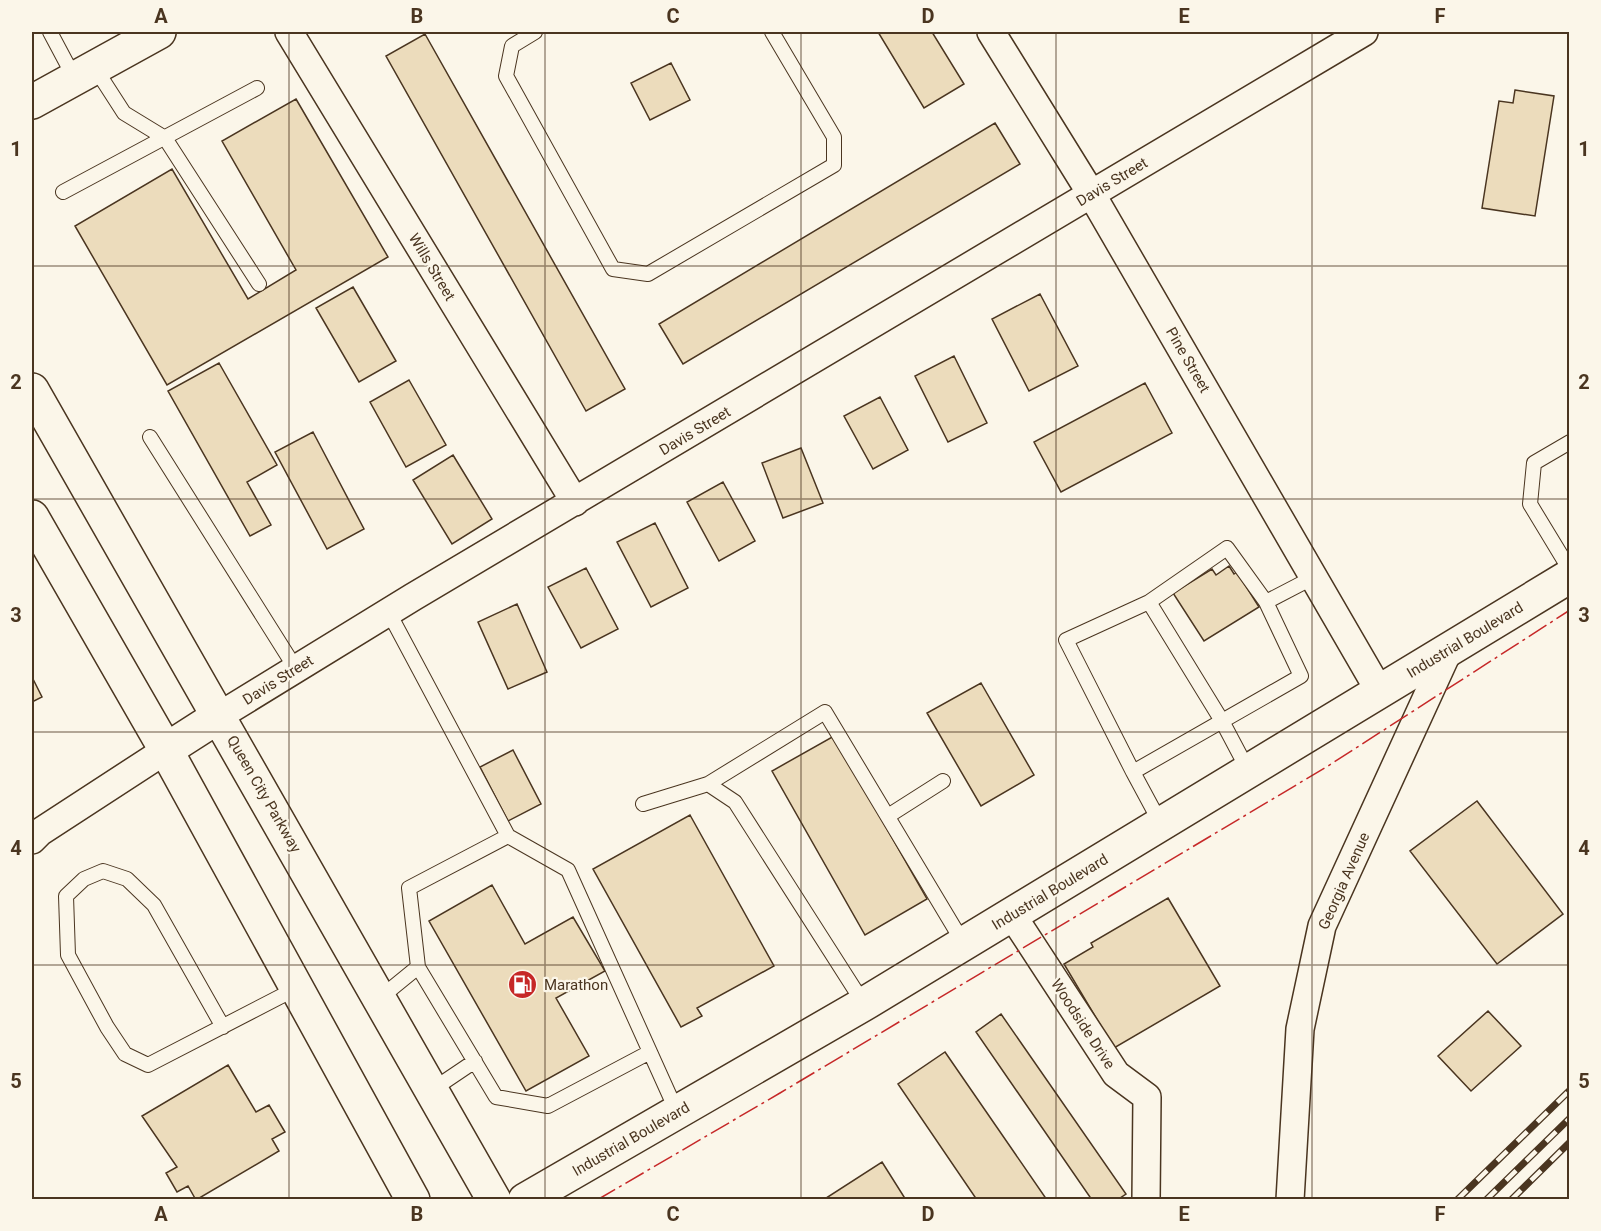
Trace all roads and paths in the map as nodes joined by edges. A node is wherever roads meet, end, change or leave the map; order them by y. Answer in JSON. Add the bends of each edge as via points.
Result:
{"nodes":[{"id":1,"x":50,"y":32,"type":"edge"},
{"id":2,"x":159,"y":32,"type":"edge"},
{"id":3,"x":289,"y":32,"type":"edge"},
{"id":4,"x":535,"y":32,"type":"edge"},
{"id":5,"x":772,"y":32,"type":"edge"},
{"id":6,"x":991,"y":32,"type":"edge"},
{"id":7,"x":1364,"y":32,"type":"edge"},
{"id":8,"x":85,"y":74,"type":"junction"},
{"id":9,"x":257,"y":88,"type":"dead end"},
{"id":10,"x":32,"y":103,"type":"edge"},
{"id":11,"x":165,"y":138,"type":"junction"},
{"id":12,"x":63,"y":192,"type":"dead end"},
{"id":13,"x":1092,"y":195,"type":"junction"},
{"id":14,"x":259,"y":284,"type":"dead end"},
{"id":15,"x":32,"y":390,"type":"edge"},
{"id":16,"x":150,"y":437,"type":"dead end"},
{"id":17,"x":1569,"y":442,"type":"edge"},
{"id":18,"x":575,"y":502,"type":"junction"},
{"id":19,"x":32,"y":517,"type":"edge"},
{"id":20,"x":1569,"y":570,"type":"edge"},
{"id":21,"x":1569,"y":576,"type":"edge"},
{"id":22,"x":1314,"y":577,"type":"junction"},
{"id":23,"x":1149,"y":602,"type":"junction"},
{"id":24,"x":1266,"y":603,"type":"junction"},
{"id":25,"x":388,"y":611,"type":"junction"},
{"id":26,"x":1449,"y":649,"type":"junction"},
{"id":27,"x":296,"y":669,"type":"junction"},
{"id":28,"x":1380,"y":692,"type":"junction"},
{"id":29,"x":219,"y":716,"type":"junction"},
{"id":30,"x":1222,"y":721,"type":"junction"},
{"id":31,"x":166,"y":750,"type":"junction"},
{"id":32,"x":1133,"y":772,"type":"junction"},
{"id":33,"x":1249,"y":772,"type":"junction"},
{"id":34,"x":944,"y":781,"type":"dead end"},
{"id":35,"x":708,"y":783,"type":"junction"},
{"id":36,"x":643,"y":804,"type":"dead end"},
{"id":37,"x":888,"y":816,"type":"junction"},
{"id":38,"x":1161,"y":824,"type":"junction"},
{"id":39,"x":508,"y":836,"type":"junction"},
{"id":40,"x":32,"y":840,"type":"edge"},
{"id":41,"x":1012,"y":915,"type":"junction"},
{"id":42,"x":964,"y":944,"type":"junction"},
{"id":43,"x":418,"y":966,"type":"junction"},
{"id":44,"x":297,"y":988,"type":"junction"},
{"id":45,"x":380,"y":998,"type":"junction"},
{"id":46,"x":864,"y":1004,"type":"junction"},
{"id":47,"x":223,"y":1027,"type":"junction"},
{"id":48,"x":650,"y":1052,"type":"junction"},
{"id":49,"x":475,"y":1061,"type":"junction"},
{"id":50,"x":432,"y":1090,"type":"junction"},
{"id":51,"x":677,"y":1112,"type":"junction"},
{"id":52,"x":413,"y":1200,"type":"edge"},
{"id":53,"x":494,"y":1200,"type":"edge"},
{"id":54,"x":525,"y":1200,"type":"edge"},
{"id":55,"x":1146,"y":1200,"type":"edge"},
{"id":56,"x":1290,"y":1200,"type":"edge"}],
"edges":[{"from":1,"to":8,"type":"lane"},
{"from":2,"to":8,"type":"main road"},
{"from":3,"to":18,"type":"street","name":"Wills Street"},
{"from":4,"to":5,"type":"lane","via":[[512,45],[506,76],[613,269],[648,274],[834,165],[834,136]]},
{"from":6,"to":13,"type":"street","name":"Pine Street"},
{"from":7,"to":13,"type":"street","name":"Davis Street"},
{"from":8,"to":10,"type":"main road"},
{"from":8,"to":11,"type":"lane","via":[[124,113]]},
{"from":9,"to":11,"type":"lane"},
{"from":11,"to":12,"type":"lane"},
{"from":11,"to":14,"type":"lane"},
{"from":13,"to":18,"type":"street","name":"Davis Street"},
{"from":13,"to":22,"type":"street","name":"Pine Street"},
{"from":15,"to":29,"type":"main road","name":"Queen City Parkway"},
{"from":16,"to":27,"type":"lane"},
{"from":17,"to":20,"type":"lane","via":[[1534,463],[1530,504]]},
{"from":18,"to":25,"type":"street","name":"Davis Street"},
{"from":19,"to":31,"type":"main road"},
{"from":21,"to":26,"type":"main road","name":"Industrial Boulevard"},
{"from":22,"to":24,"type":"lane"},
{"from":22,"to":28,"type":"street","name":"Pine Street"},
{"from":23,"to":24,"type":"lane","via":[[1227,548]]},
{"from":23,"to":30,"type":"lane"},
{"from":23,"to":32,"type":"lane","via":[[1066,640]]},
{"from":24,"to":30,"type":"lane","via":[[1301,676]]},
{"from":25,"to":27,"type":"street","name":"Davis Street"},
{"from":25,"to":39,"type":"lane"},
{"from":26,"to":28,"type":"main road","name":"Industrial Boulevard"},
{"from":26,"to":56,"type":"street","name":"Georgia Avenue","via":[[1322,926],[1300,1029]]},
{"from":27,"to":29,"type":"street","name":"Davis Street"},
{"from":28,"to":33,"type":"main road","name":"Industrial Boulevard"},
{"from":29,"to":31,"type":"main road","name":"Davis Street"},
{"from":29,"to":45,"type":"main road","name":"Queen City Parkway"},
{"from":30,"to":32,"type":"lane"},
{"from":30,"to":33,"type":"lane"},
{"from":31,"to":40,"type":"street","name":"Davis Street"},
{"from":31,"to":44,"type":"main road"},
{"from":32,"to":38,"type":"lane"},
{"from":33,"to":38,"type":"main road","name":"Industrial Boulevard"},
{"from":34,"to":37,"type":"lane"},
{"from":35,"to":36,"type":"lane"},
{"from":35,"to":37,"type":"lane","via":[[825,712]]},
{"from":35,"to":46,"type":"lane","via":[[735,802]]},
{"from":37,"to":42,"type":"lane"},
{"from":38,"to":41,"type":"main road","name":"Industrial Boulevard"},
{"from":39,"to":43,"type":"lane","via":[[409,888]]},
{"from":39,"to":48,"type":"lane","via":[[568,870]]},
{"from":41,"to":42,"type":"main road","name":"Industrial Boulevard"},
{"from":41,"to":55,"type":"street","name":"Woodside Drive","via":[[1116,1074],[1147,1097]]},
{"from":42,"to":46,"type":"main road","name":"Industrial Boulevard"},
{"from":43,"to":45,"type":"lane"},
{"from":43,"to":49,"type":"lane"},
{"from":44,"to":47,"type":"lane"},
{"from":44,"to":52,"type":"main road"},
{"from":45,"to":50,"type":"main road","name":"Queen City Parkway"},
{"from":46,"to":51,"type":"main road","name":"Industrial Boulevard"},
{"from":47,"to":47,"type":"lane","via":[[148,1065],[124,1054],[68,955],[66,896],[84,879],[103,871],[127,879],[154,905]]},
{"from":48,"to":49,"type":"lane","via":[[548,1106],[496,1097]]},
{"from":48,"to":51,"type":"lane"},
{"from":49,"to":50,"type":"lane"},
{"from":50,"to":53,"type":"main road","name":"Queen City Parkway"},
{"from":51,"to":54,"type":"main road","name":"Industrial Boulevard"}]}
